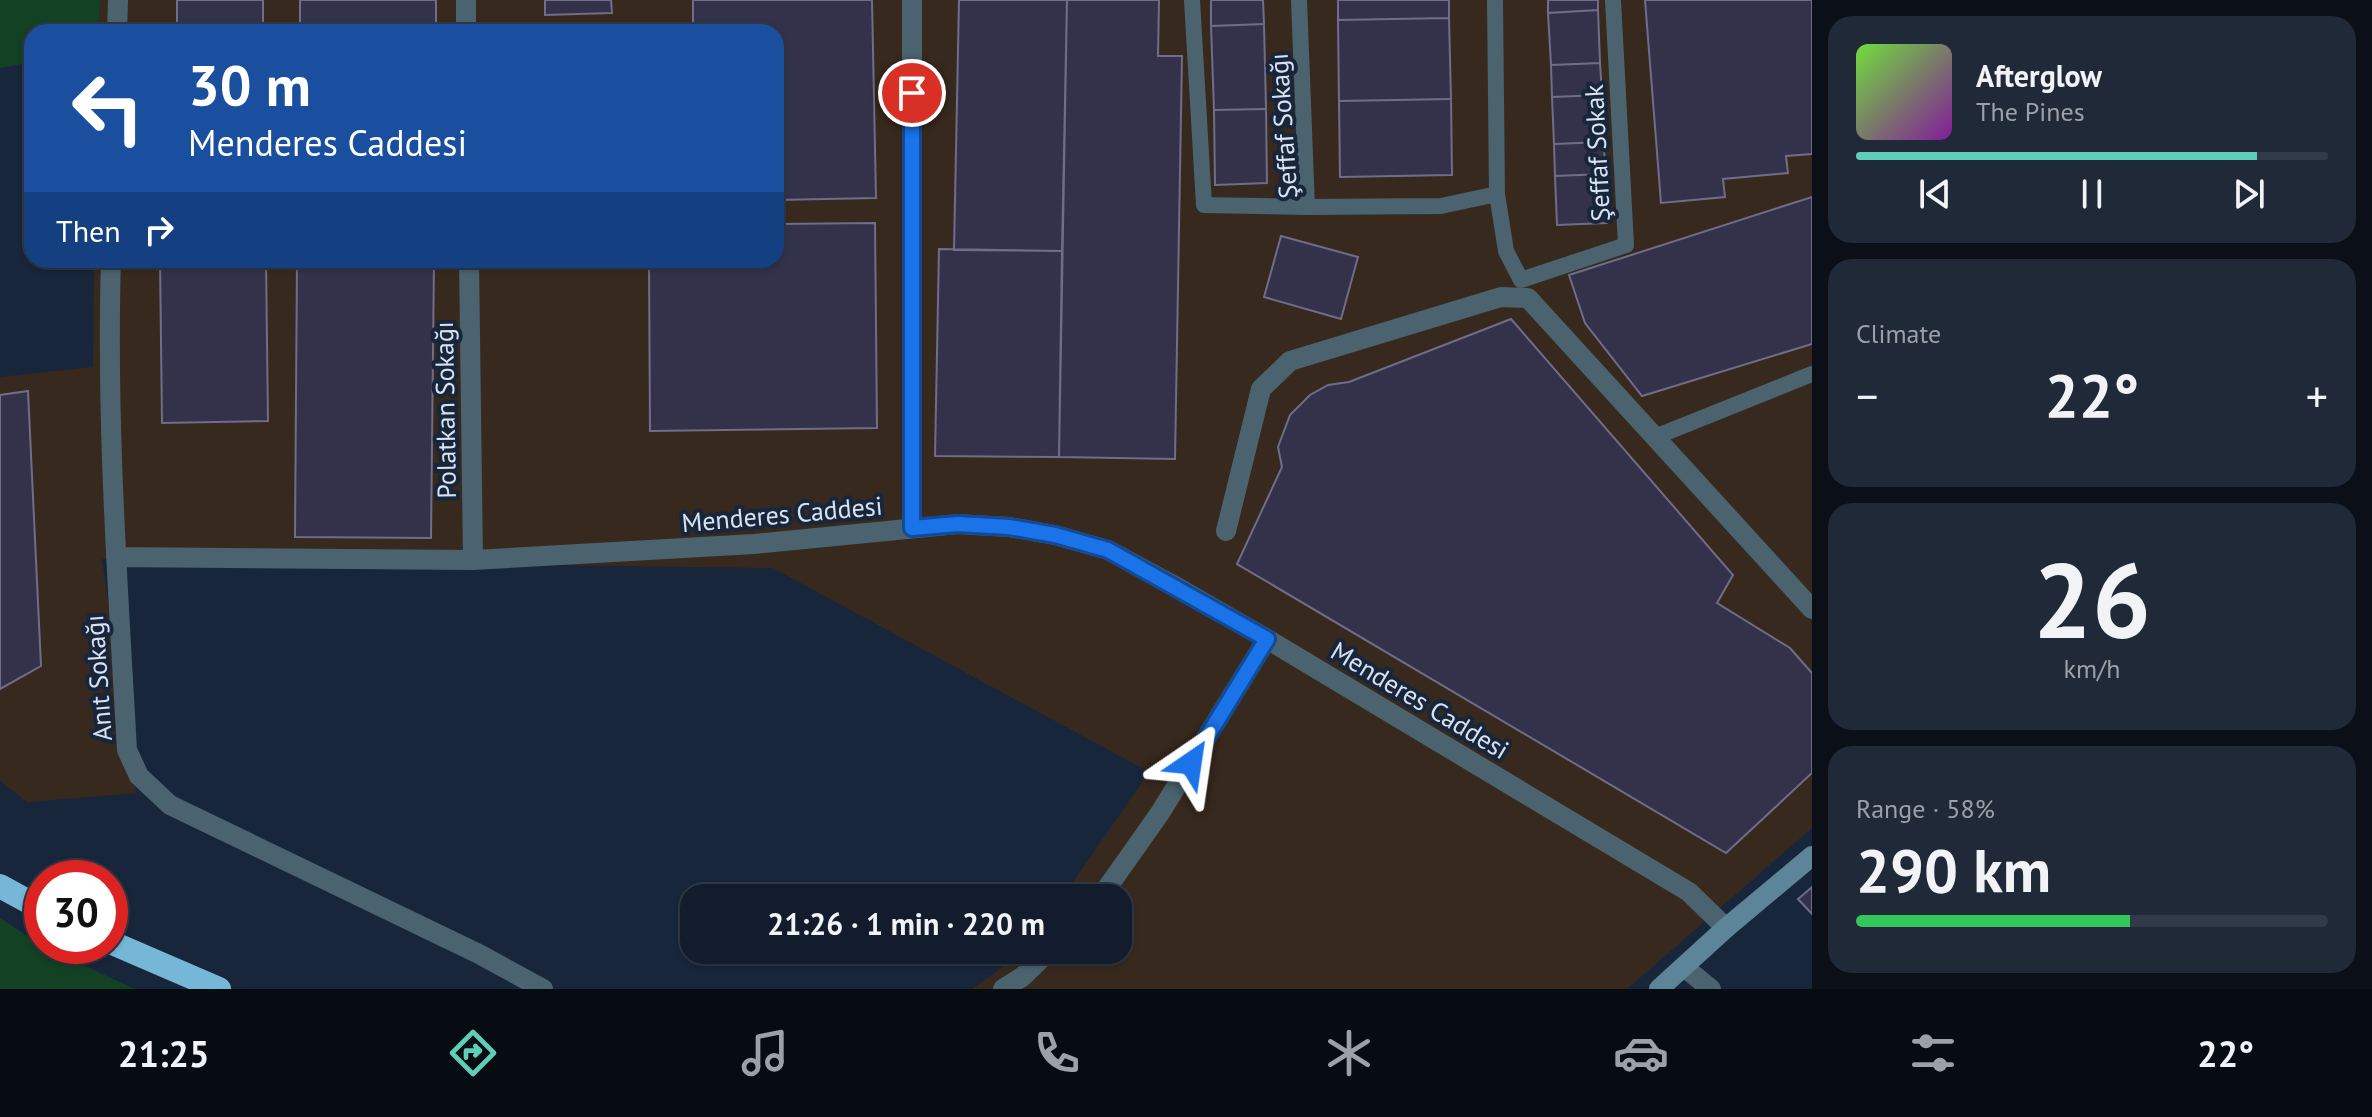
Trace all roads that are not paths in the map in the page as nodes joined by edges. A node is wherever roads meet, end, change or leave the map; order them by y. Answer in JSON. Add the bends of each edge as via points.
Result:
{"nodes":[{"id":1,"x":118,"y":0,"type":"edge"},
{"id":2,"x":466,"y":0,"type":"edge"},
{"id":3,"x":912,"y":0,"type":"edge"},
{"id":4,"x":1192,"y":0,"type":"edge"},
{"id":5,"x":1299,"y":0,"type":"edge"},
{"id":6,"x":1495,"y":0,"type":"edge"},
{"id":7,"x":1613,"y":0,"type":"edge"},
{"id":8,"x":117,"y":24,"type":"edge"},
{"id":9,"x":466,"y":24,"type":"edge"},
{"id":10,"x":1497,"y":194,"type":"junction"},
{"id":11,"x":1307,"y":207,"type":"junction"},
{"id":12,"x":111,"y":268,"type":"edge"},
{"id":13,"x":469,"y":268,"type":"edge"},
{"id":14,"x":1812,"y":374,"type":"edge"},
{"id":15,"x":1655,"y":437,"type":"junction"},
{"id":16,"x":912,"y":528,"type":"junction"},
{"id":17,"x":1226,"y":531,"type":"dead end"},
{"id":18,"x":116,"y":557,"type":"junction"},
{"id":19,"x":473,"y":560,"type":"junction"},
{"id":20,"x":1812,"y":609,"type":"edge"},
{"id":21,"x":1267,"y":639,"type":"junction"},
{"id":22,"x":1812,"y":856,"type":"edge"},
{"id":23,"x":1110,"y":884,"type":"edge"},
{"id":24,"x":0,"y":886,"type":"edge"},
{"id":25,"x":24,"y":899,"type":"edge"},
{"id":26,"x":1726,"y":928,"type":"junction"},
{"id":27,"x":128,"y":950,"type":"edge"},
{"id":28,"x":1035,"y":964,"type":"edge"},
{"id":29,"x":1684,"y":967,"type":"junction"},
{"id":30,"x":219,"y":989,"type":"edge"},
{"id":31,"x":543,"y":989,"type":"edge"},
{"id":32,"x":1003,"y":989,"type":"edge"},
{"id":33,"x":1659,"y":989,"type":"edge"},
{"id":34,"x":1711,"y":989,"type":"edge"}],
"edges":[{"from":1,"to":8,"type":"street"},
{"from":2,"to":9,"type":"street"},
{"from":3,"to":16,"type":"street"},
{"from":4,"to":11,"type":"lane","via":[[1204,205]]},
{"from":5,"to":11,"type":"lane","name":"Şeffaf Sokağı"},
{"from":6,"to":10,"type":"lane"},
{"from":7,"to":10,"type":"lane","name":"Şeffaf Sokak","via":[[1626,245],[1521,280],[1506,251]]},
{"from":10,"to":11,"type":"lane","name":"Şeffaf Sokağı","via":[[1441,206]]},
{"from":12,"to":18,"type":"street","name":"Anıt Sokağı"},
{"from":13,"to":19,"type":"street","name":"Polatkan Sokağı"},
{"from":14,"to":15,"type":"lane"},
{"from":15,"to":17,"type":"street","via":[[1528,298],[1501,297],[1290,361],[1261,389]]},
{"from":15,"to":20,"type":"street"},
{"from":16,"to":19,"type":"street","name":"Menderes Caddesi","via":[[754,544]]},
{"from":16,"to":21,"type":"street","name":"Menderes Caddesi","via":[[1009,527],[1108,550]]},
{"from":18,"to":19,"type":"street","name":"Menderes Caddesi"},
{"from":18,"to":31,"type":"street","name":"Anıt Sokağı","via":[[127,750],[139,776],[170,805]]},
{"from":21,"to":23,"type":"street"},
{"from":21,"to":26,"type":"street","name":"Menderes Caddesi","via":[[1689,892]]},
{"from":22,"to":26,"type":"main road"},
{"from":24,"to":25,"type":"highway"},
{"from":26,"to":29,"type":"main road"},
{"from":27,"to":30,"type":"highway"},
{"from":28,"to":32,"type":"street"},
{"from":29,"to":33,"type":"main road"},
{"from":29,"to":34,"type":"street"}]}
